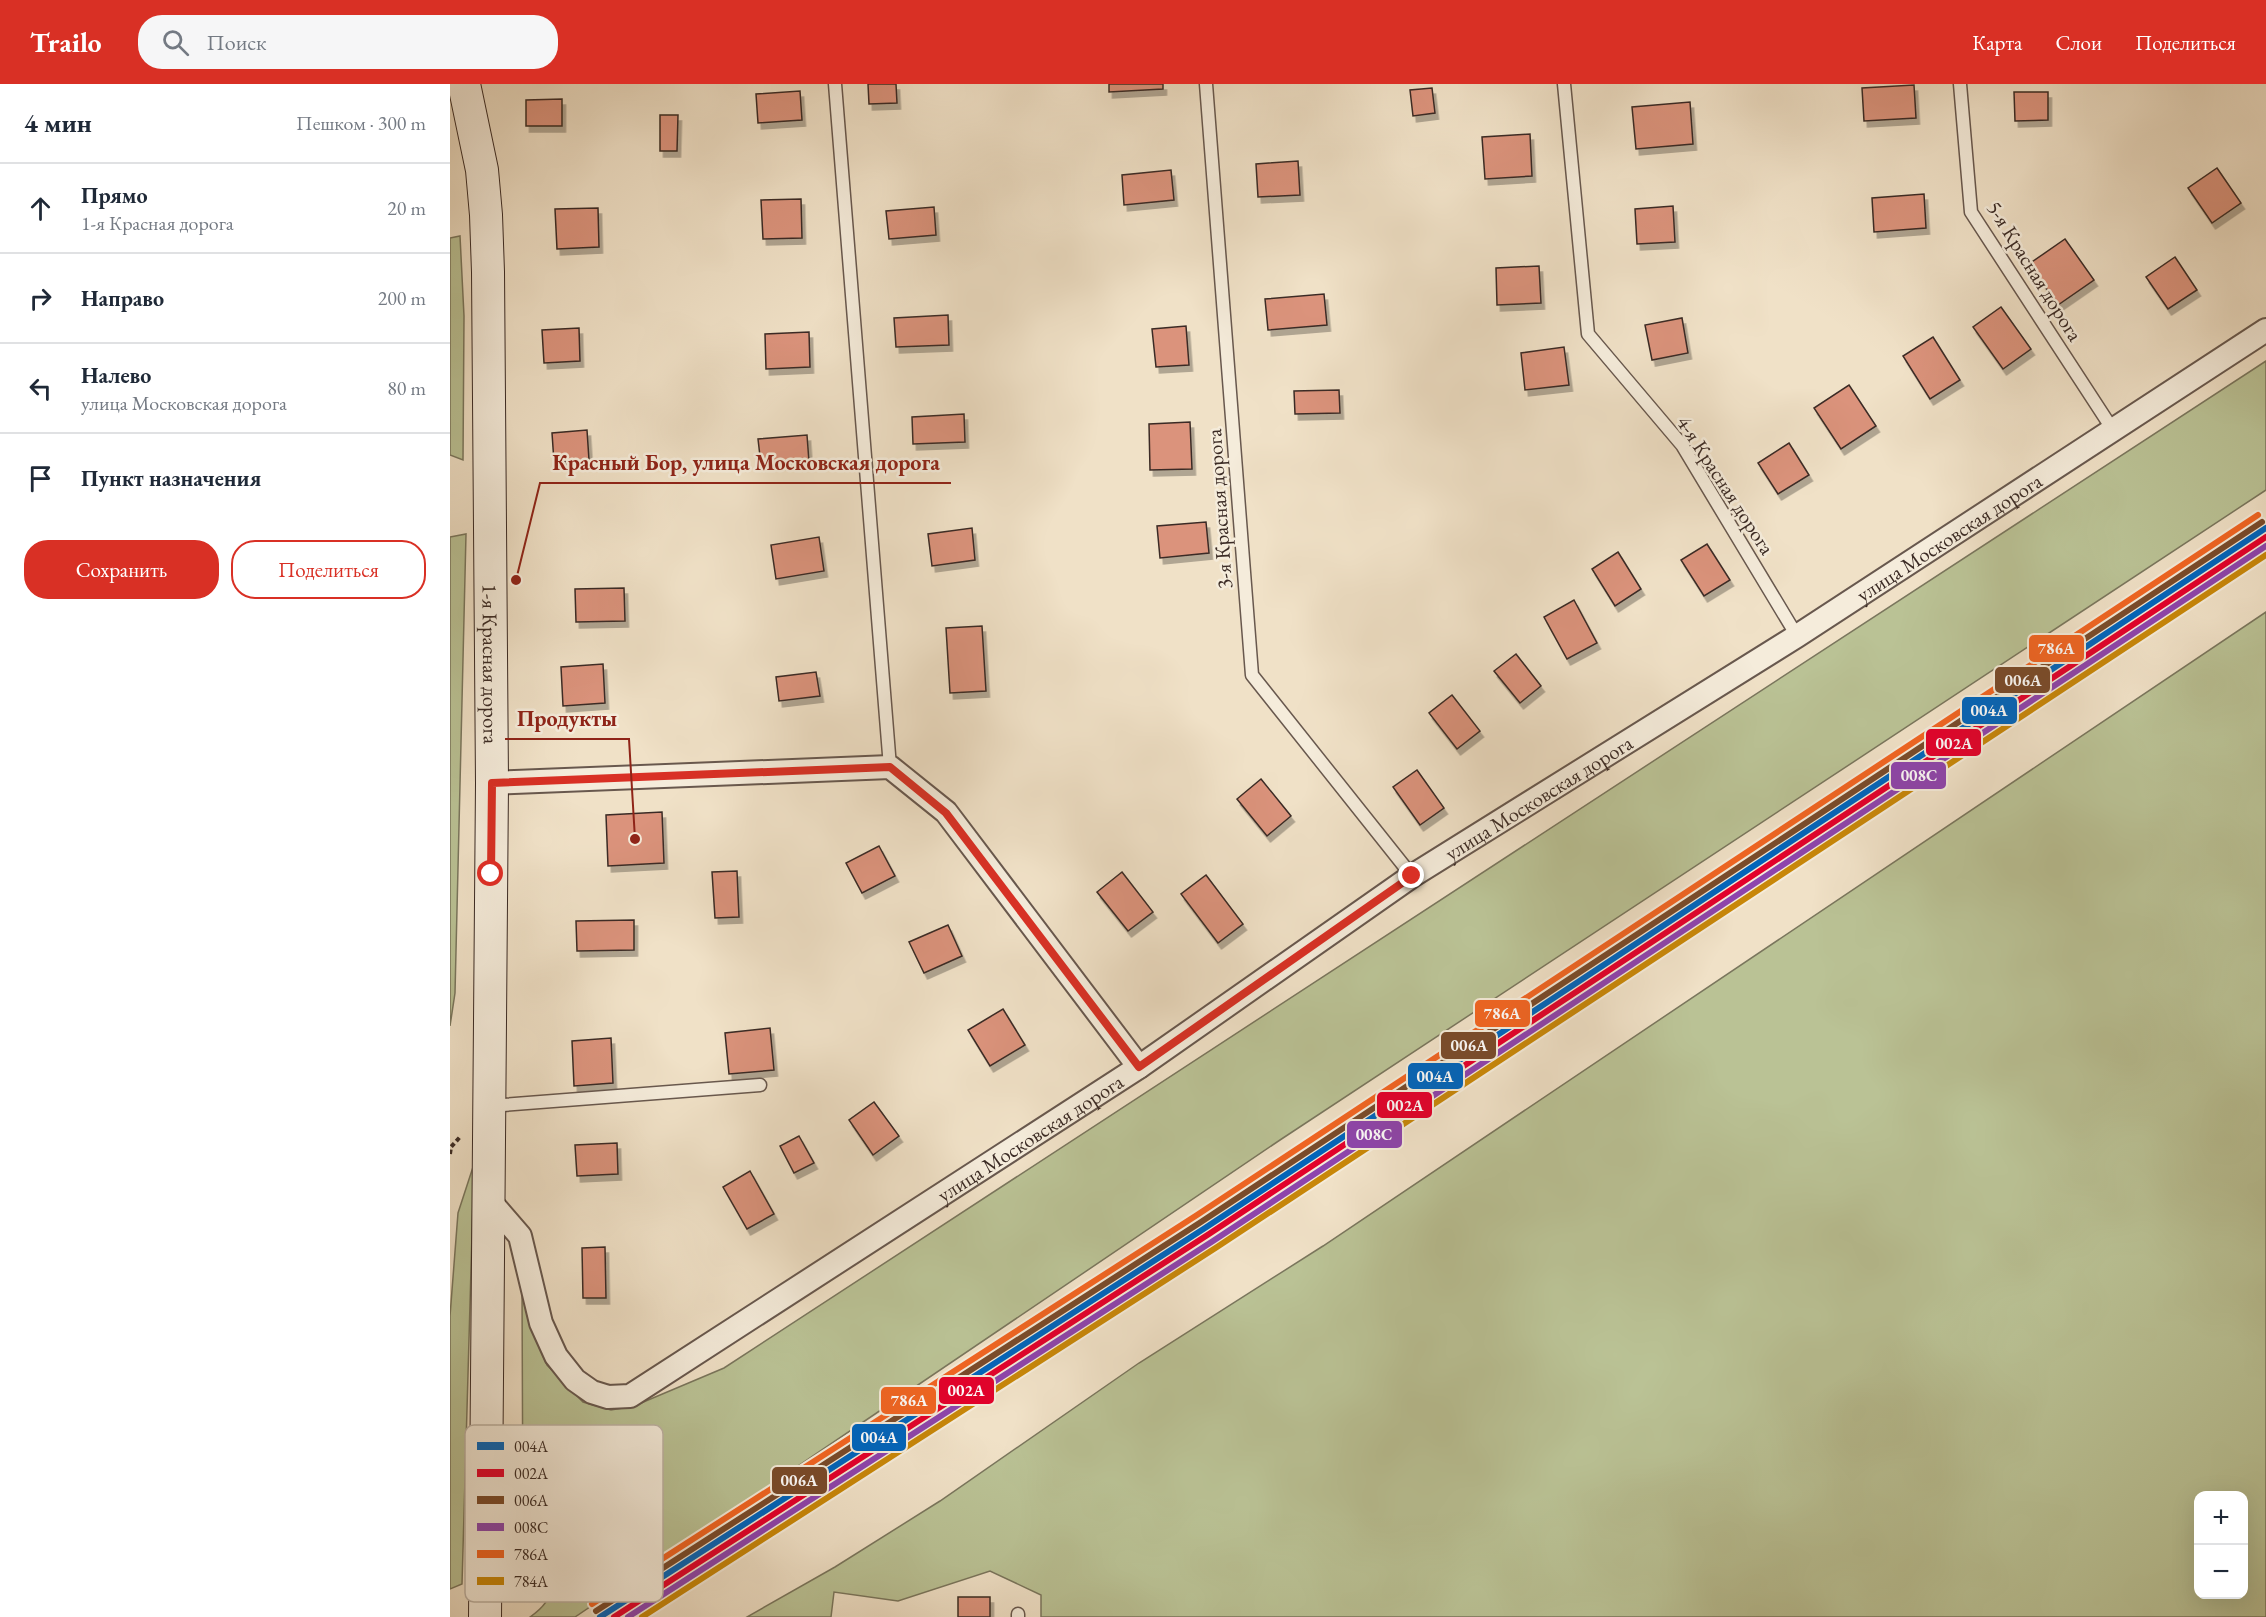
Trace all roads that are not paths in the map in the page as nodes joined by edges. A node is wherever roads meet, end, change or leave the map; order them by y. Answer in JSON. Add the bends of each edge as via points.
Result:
{"nodes":[{"id":1,"x":464,"y":84,"type":"edge"},
{"id":2,"x":835,"y":84,"type":"edge"},
{"id":3,"x":1206,"y":84,"type":"edge"},
{"id":4,"x":1564,"y":84,"type":"edge"},
{"id":5,"x":1960,"y":84,"type":"edge"},
{"id":6,"x":2266,"y":330,"type":"edge"},
{"id":7,"x":2113,"y":430,"type":"junction"},
{"id":8,"x":1797,"y":636,"type":"junction"},
{"id":9,"x":890,"y":767,"type":"junction"},
{"id":10,"x":492,"y":783,"type":"junction"},
{"id":11,"x":1412,"y":876,"type":"junction"},
{"id":12,"x":1139,"y":1067,"type":"junction"},
{"id":13,"x":760,"y":1085,"type":"dead end"},
{"id":14,"x":489,"y":1106,"type":"junction"},
{"id":15,"x":488,"y":1199,"type":"junction"},
{"id":16,"x":486,"y":1425,"type":"edge"}],
"edges":[{"from":1,"to":10,"type":"main road","name":"1-я Красная дорога","via":[[483,181],[488,260]]},
{"from":2,"to":9,"type":"lane"},
{"from":3,"to":11,"type":"lane","name":"3-я Красная дорога","via":[[1252,675]]},
{"from":4,"to":8,"type":"lane","name":"4-я Красная дорога","via":[[1588,334],[1682,445]]},
{"from":5,"to":7,"type":"lane","name":"5-я Красная дорога","via":[[1971,212]]},
{"from":6,"to":7,"type":"street","name":"улица Московская дорога"},
{"from":7,"to":8,"type":"street","name":"улица Московская дорога"},
{"from":8,"to":11,"type":"street","name":"улица Московская дорога"},
{"from":9,"to":10,"type":"street"},
{"from":9,"to":12,"type":"street","via":[[946,813]]},
{"from":10,"to":14,"type":"main road","name":"1-я Красная дорога"},
{"from":11,"to":12,"type":"street","name":"улица Московская дорога"},
{"from":12,"to":15,"type":"street","name":"улица Московская дорога","via":[[630,1396],[609,1397],[592,1392],[575,1380],[556,1356],[541,1323],[520,1236]]},
{"from":13,"to":14,"type":"lane"},
{"from":14,"to":15,"type":"main road","name":"1-я Красная дорога"},
{"from":15,"to":16,"type":"main road","name":"1-я Красная дорога"}]}
